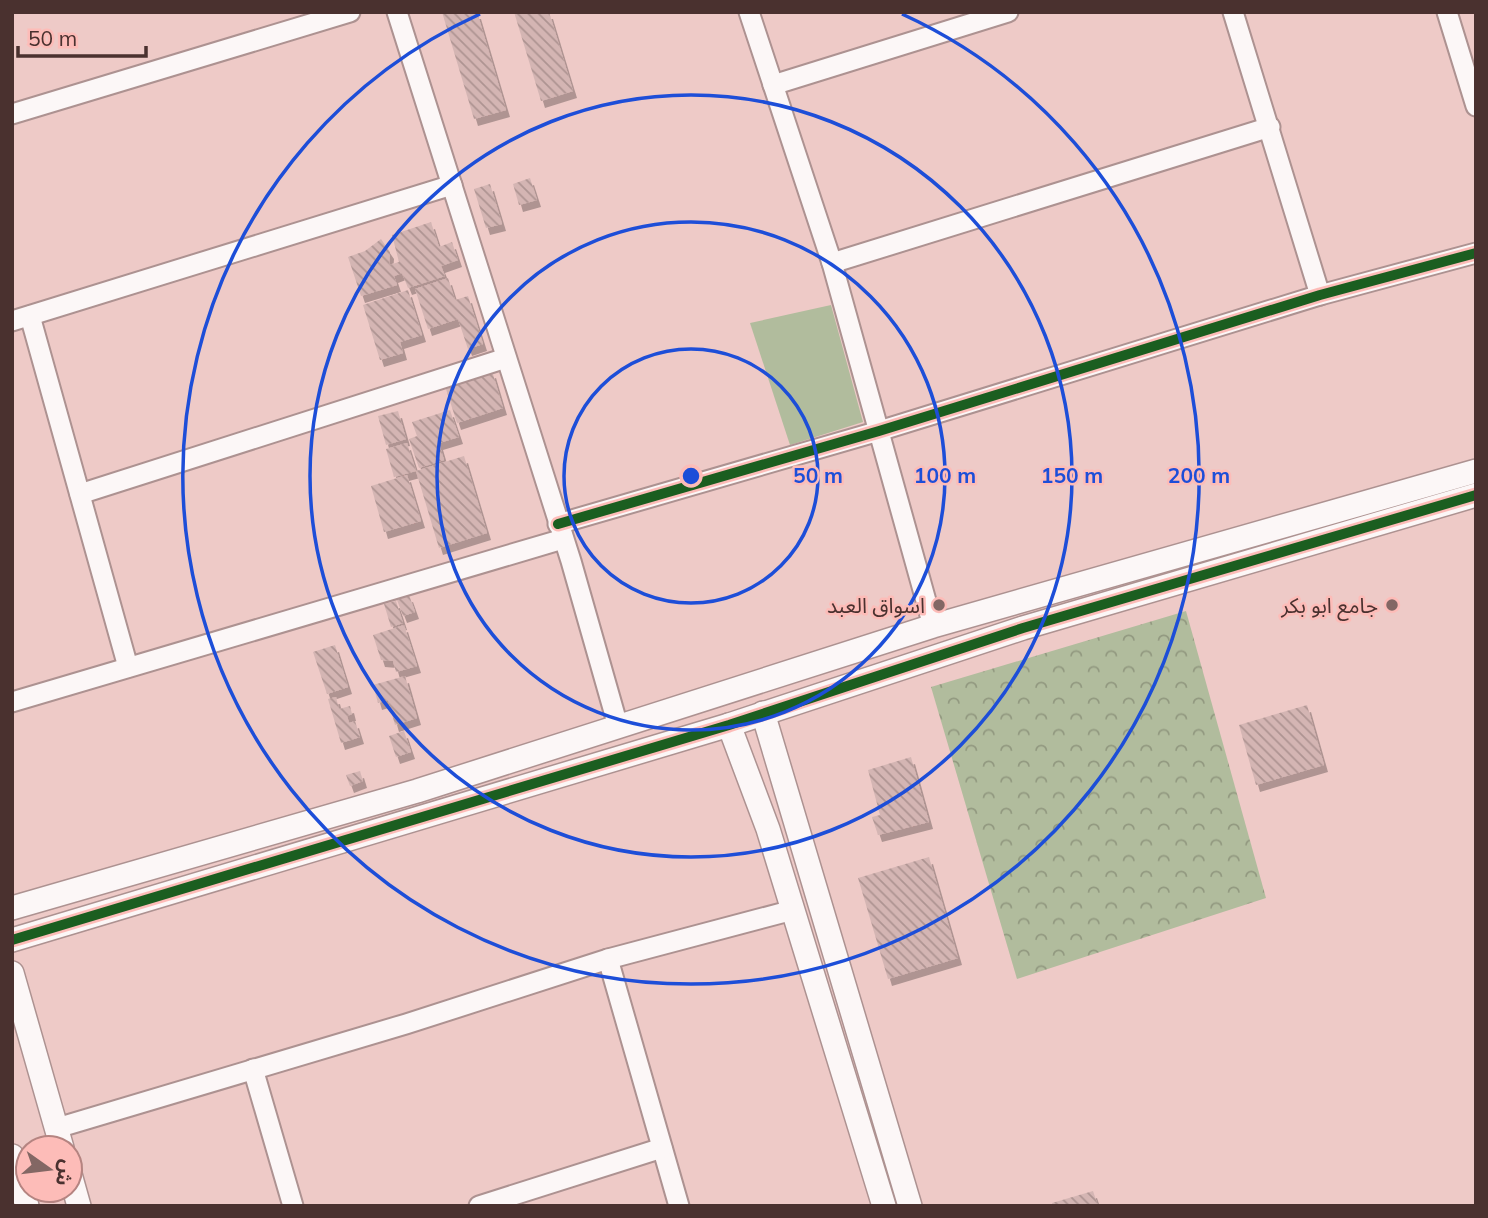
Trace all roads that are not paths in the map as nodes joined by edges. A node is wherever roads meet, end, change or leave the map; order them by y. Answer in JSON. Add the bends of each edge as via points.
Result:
{"nodes":[{"id":1,"x":350,"y":12,"type":"edge"},
{"id":2,"x":397,"y":12,"type":"edge"},
{"id":3,"x":749,"y":12,"type":"edge"},
{"id":4,"x":1008,"y":12,"type":"edge"},
{"id":5,"x":1233,"y":12,"type":"edge"},
{"id":6,"x":1447,"y":12,"type":"edge"},
{"id":7,"x":773,"y":85,"type":"junction"},
{"id":8,"x":1476,"y":106,"type":"edge"},
{"id":9,"x":12,"y":114,"type":"edge"},
{"id":10,"x":1270,"y":127,"type":"junction"},
{"id":11,"x":452,"y":185,"type":"junction"},
{"id":12,"x":1476,"y":253,"type":"edge"},
{"id":13,"x":832,"y":263,"type":"junction"},
{"id":14,"x":1320,"y":295,"type":"junction"},
{"id":15,"x":21,"y":318,"type":"edge"},
{"id":16,"x":506,"y":358,"type":"junction"},
{"id":17,"x":879,"y":431,"type":"junction"},
{"id":18,"x":1476,"y":471,"type":"edge"},
{"id":19,"x":80,"y":494,"type":"junction"},
{"id":20,"x":1476,"y":495,"type":"edge"},
{"id":21,"x":560,"y":531,"type":"junction"},
{"id":22,"x":1016,"y":602,"type":"junction"},
{"id":23,"x":933,"y":626,"type":"junction"},
{"id":24,"x":1023,"y":628,"type":"junction"},
{"id":25,"x":128,"y":667,"type":"junction"},
{"id":26,"x":12,"y":702,"type":"edge"},
{"id":27,"x":763,"y":713,"type":"junction"},
{"id":28,"x":729,"y":725,"type":"junction"},
{"id":29,"x":618,"y":726,"type":"junction"},
{"id":30,"x":417,"y":791,"type":"junction"},
{"id":31,"x":425,"y":814,"type":"junction"},
{"id":32,"x":794,"y":821,"type":"junction"},
{"id":33,"x":768,"y":829,"type":"junction"},
{"id":34,"x":12,"y":908,"type":"edge"},
{"id":35,"x":793,"y":910,"type":"junction"},
{"id":36,"x":12,"y":940,"type":"edge"},
{"id":37,"x":608,"y":959,"type":"junction"},
{"id":38,"x":12,"y":973,"type":"edge"},
{"id":39,"x":253,"y":1069,"type":"junction"},
{"id":40,"x":58,"y":1134,"type":"edge"},
{"id":41,"x":70,"y":1134,"type":"edge"},
{"id":42,"x":662,"y":1148,"type":"junction"},
{"id":43,"x":12,"y":1156,"type":"edge"},
{"id":44,"x":482,"y":1205,"type":"edge"},
{"id":45,"x":27,"y":1206,"type":"edge"},
{"id":46,"x":293,"y":1206,"type":"edge"},
{"id":47,"x":679,"y":1206,"type":"edge"},
{"id":48,"x":884,"y":1206,"type":"edge"},
{"id":49,"x":910,"y":1206,"type":"edge"}],
"edges":[{"from":1,"to":9,"type":"street"},
{"from":2,"to":11,"type":"street"},
{"from":3,"to":7,"type":"street"},
{"from":4,"to":7,"type":"street"},
{"from":5,"to":10,"type":"street"},
{"from":6,"to":8,"type":"street"},
{"from":7,"to":13,"type":"street"},
{"from":10,"to":13,"type":"street"},
{"from":10,"to":14,"type":"street"},
{"from":11,"to":15,"type":"street"},
{"from":11,"to":16,"type":"street"},
{"from":12,"to":14,"type":"street"},
{"from":13,"to":17,"type":"street"},
{"from":14,"to":17,"type":"street"},
{"from":15,"to":19,"type":"street"},
{"from":16,"to":19,"type":"street"},
{"from":16,"to":21,"type":"street"},
{"from":17,"to":21,"type":"street"},
{"from":17,"to":23,"type":"street"},
{"from":18,"to":22,"type":"street"},
{"from":19,"to":25,"type":"street"},
{"from":20,"to":24,"type":"street"},
{"from":21,"to":25,"type":"street"},
{"from":21,"to":29,"type":"street"},
{"from":22,"to":23,"type":"street"},
{"from":22,"to":24,"type":"street"},
{"from":23,"to":29,"type":"street"},
{"from":24,"to":27,"type":"street"},
{"from":25,"to":26,"type":"street"},
{"from":27,"to":28,"type":"street"},
{"from":27,"to":32,"type":"street"},
{"from":28,"to":31,"type":"street"},
{"from":28,"to":33,"type":"street"},
{"from":29,"to":30,"type":"street"},
{"from":30,"to":31,"type":"street"},
{"from":30,"to":34,"type":"street"},
{"from":31,"to":36,"type":"street"},
{"from":32,"to":33,"type":"street"},
{"from":32,"to":49,"type":"street"},
{"from":33,"to":35,"type":"street"},
{"from":35,"to":37,"type":"street"},
{"from":35,"to":48,"type":"street"},
{"from":37,"to":39,"type":"street"},
{"from":37,"to":42,"type":"street"},
{"from":38,"to":40,"type":"street"},
{"from":39,"to":41,"type":"street"},
{"from":39,"to":46,"type":"street"},
{"from":42,"to":44,"type":"street"},
{"from":42,"to":47,"type":"street"},
{"from":43,"to":45,"type":"street"}]}
